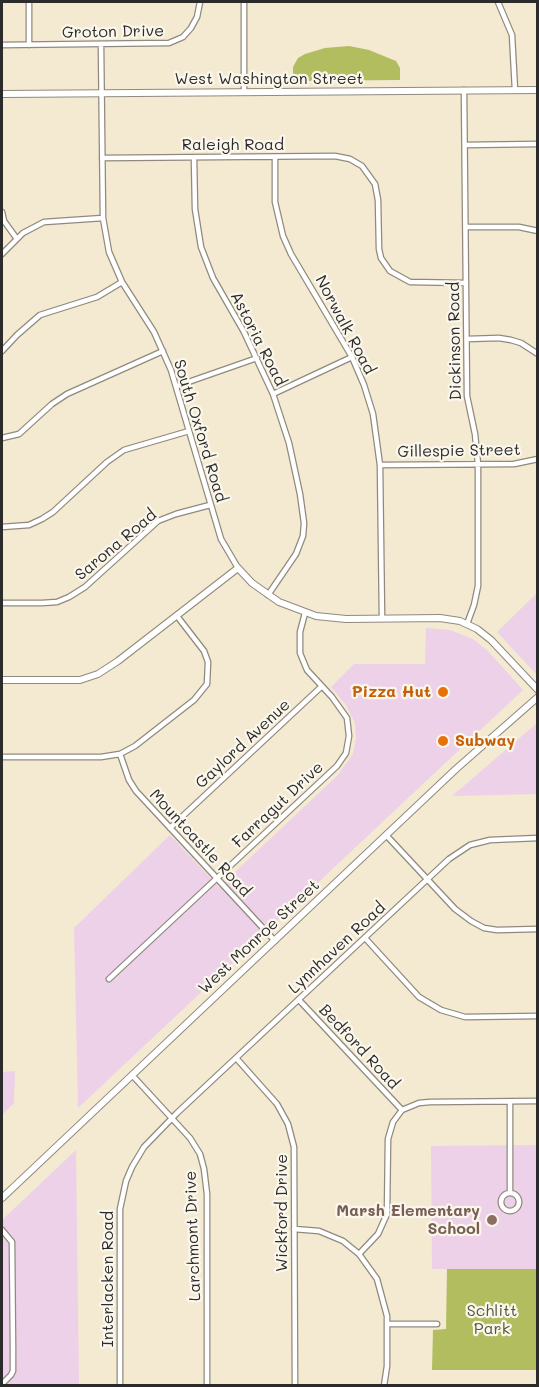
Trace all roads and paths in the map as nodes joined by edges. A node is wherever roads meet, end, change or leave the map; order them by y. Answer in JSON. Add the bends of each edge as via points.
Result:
{"nodes":[{"id":1,"x":28,"y":2,"type":"edge"},
{"id":2,"x":200,"y":2,"type":"edge"},
{"id":3,"x":244,"y":2,"type":"edge"},
{"id":4,"x":498,"y":2,"type":"edge"},
{"id":5,"x":2,"y":45,"type":"edge"},
{"id":6,"x":29,"y":45,"type":"junction"},
{"id":7,"x":101,"y":45,"type":"junction"},
{"id":8,"x":464,"y":90,"type":"junction"},
{"id":9,"x":515,"y":90,"type":"junction"},
{"id":10,"x":537,"y":90,"type":"edge"},
{"id":11,"x":244,"y":92,"type":"junction"},
{"id":12,"x":2,"y":94,"type":"edge"},
{"id":13,"x":102,"y":94,"type":"junction"},
{"id":14,"x":465,"y":144,"type":"junction"},
{"id":15,"x":537,"y":144,"type":"edge"},
{"id":16,"x":275,"y":157,"type":"junction"},
{"id":17,"x":102,"y":158,"type":"junction"},
{"id":18,"x":194,"y":158,"type":"junction"},
{"id":19,"x":2,"y":212,"type":"edge"},
{"id":20,"x":103,"y":218,"type":"junction"},
{"id":21,"x":466,"y":227,"type":"junction"},
{"id":22,"x":537,"y":231,"type":"edge"},
{"id":23,"x":17,"y":239,"type":"junction"},
{"id":24,"x":2,"y":254,"type":"edge"},
{"id":25,"x":122,"y":282,"type":"junction"},
{"id":26,"x":466,"y":283,"type":"junction"},
{"id":27,"x":467,"y":339,"type":"junction"},
{"id":28,"x":2,"y":351,"type":"edge"},
{"id":29,"x":163,"y":351,"type":"junction"},
{"id":30,"x":537,"y":354,"type":"edge"},
{"id":31,"x":352,"y":357,"type":"junction"},
{"id":32,"x":257,"y":358,"type":"junction"},
{"id":33,"x":177,"y":386,"type":"junction"},
{"id":34,"x":273,"y":394,"type":"junction"},
{"id":35,"x":189,"y":431,"type":"junction"},
{"id":36,"x":2,"y":438,"type":"edge"},
{"id":37,"x":537,"y":459,"type":"edge"},
{"id":38,"x":478,"y":464,"type":"junction"},
{"id":39,"x":380,"y":465,"type":"junction"},
{"id":40,"x":210,"y":505,"type":"junction"},
{"id":41,"x":2,"y":527,"type":"edge"},
{"id":42,"x":238,"y":568,"type":"junction"},
{"id":43,"x":268,"y":595,"type":"junction"},
{"id":44,"x":2,"y":603,"type":"edge"},
{"id":45,"x":305,"y":613,"type":"junction"},
{"id":46,"x":177,"y":616,"type":"junction"},
{"id":47,"x":382,"y":618,"type":"junction"},
{"id":48,"x":467,"y":624,"type":"junction"},
{"id":49,"x":2,"y":680,"type":"edge"},
{"id":50,"x":321,"y":687,"type":"junction"},
{"id":51,"x":537,"y":690,"type":"edge"},
{"id":52,"x":537,"y":697,"type":"edge"},
{"id":53,"x":120,"y":754,"type":"junction"},
{"id":54,"x":2,"y":757,"type":"edge"},
{"id":55,"x":170,"y":828,"type":"junction"},
{"id":56,"x":386,"y":836,"type":"junction"},
{"id":57,"x":537,"y":838,"type":"edge"},
{"id":58,"x":217,"y":879,"type":"junction"},
{"id":59,"x":427,"y":880,"type":"junction"},
{"id":60,"x":537,"y":929,"type":"edge"},
{"id":61,"x":365,"y":938,"type":"junction"},
{"id":62,"x":275,"y":941,"type":"junction"},
{"id":63,"x":109,"y":979,"type":"dead end"},
{"id":64,"x":299,"y":1000,"type":"junction"},
{"id":65,"x":537,"y":1016,"type":"edge"},
{"id":66,"x":237,"y":1059,"type":"junction"},
{"id":67,"x":132,"y":1075,"type":"junction"},
{"id":68,"x":510,"y":1101,"type":"junction"},
{"id":69,"x":537,"y":1101,"type":"edge"},
{"id":70,"x":402,"y":1110,"type":"junction"},
{"id":71,"x":172,"y":1118,"type":"junction"},
{"id":72,"x":510,"y":1192,"type":"junction"},
{"id":73,"x":2,"y":1198,"type":"edge"},
{"id":74,"x":2,"y":1230,"type":"edge"},
{"id":75,"x":294,"y":1230,"type":"junction"},
{"id":76,"x":359,"y":1254,"type":"junction"},
{"id":77,"x":388,"y":1324,"type":"junction"},
{"id":78,"x":437,"y":1324,"type":"dead end"},
{"id":79,"x":2,"y":1384,"type":"edge"},
{"id":80,"x":120,"y":1386,"type":"edge"},
{"id":81,"x":207,"y":1386,"type":"edge"},
{"id":82,"x":295,"y":1386,"type":"edge"},
{"id":83,"x":384,"y":1386,"type":"edge"}],
"edges":[{"from":1,"to":6,"type":"street"},
{"from":2,"to":7,"type":"street","name":"Groton Drive","via":[[195,23],[176,41]]},
{"from":3,"to":11,"type":"street"},
{"from":4,"to":9,"type":"street","via":[[512,35]]},
{"from":5,"to":6,"type":"street","name":"Groton Drive"},
{"from":6,"to":7,"type":"street","name":"Groton Drive"},
{"from":7,"to":13,"type":"street","name":"South Oxford Road"},
{"from":8,"to":9,"type":"street","name":"West Washington Street"},
{"from":8,"to":11,"type":"street","name":"West Washington Street"},
{"from":8,"to":14,"type":"street","name":"Dickinson Road"},
{"from":9,"to":10,"type":"street","name":"West Washington Street"},
{"from":11,"to":13,"type":"street","name":"West Washington Street"},
{"from":12,"to":13,"type":"street","name":"West Washington Street"},
{"from":13,"to":17,"type":"street","name":"South Oxford Road"},
{"from":14,"to":15,"type":"street"},
{"from":14,"to":21,"type":"street","name":"Dickinson Road"},
{"from":16,"to":18,"type":"street","name":"Raleigh Road"},
{"from":16,"to":26,"type":"street","name":"Raleigh Road","via":[[342,157],[362,166],[377,192],[378,241],[385,265],[410,282]]},
{"from":16,"to":31,"type":"street","name":"Norwalk Road","via":[[275,202],[283,236]]},
{"from":17,"to":18,"type":"street","name":"Raleigh Road"},
{"from":17,"to":20,"type":"street","name":"South Oxford Road"},
{"from":18,"to":32,"type":"street","name":"Astoria Road","via":[[195,218],[201,247],[213,278]]},
{"from":19,"to":23,"type":"street"},
{"from":20,"to":23,"type":"street","via":[[44,222]]},
{"from":20,"to":25,"type":"street","name":"South Oxford Road","via":[[108,252]]},
{"from":21,"to":22,"type":"street"},
{"from":21,"to":26,"type":"street","name":"Dickinson Road"},
{"from":23,"to":24,"type":"street"},
{"from":25,"to":28,"type":"street","via":[[97,297],[40,315]]},
{"from":25,"to":29,"type":"street","name":"South Oxford Road"},
{"from":26,"to":27,"type":"street","name":"Dickinson Road"},
{"from":27,"to":30,"type":"street","via":[[511,340]]},
{"from":27,"to":38,"type":"street","name":"Dickinson Road","via":[[467,396]]},
{"from":29,"to":33,"type":"street","name":"South Oxford Road"},
{"from":29,"to":36,"type":"street","via":[[67,394],[20,434]]},
{"from":31,"to":34,"type":"street"},
{"from":31,"to":39,"type":"street","name":"Norwalk Road","via":[[373,414]]},
{"from":32,"to":33,"type":"street"},
{"from":32,"to":34,"type":"street","name":"Astoria Road"},
{"from":33,"to":35,"type":"street","name":"South Oxford Road"},
{"from":34,"to":43,"type":"street","name":"Astoria Road","via":[[300,494],[303,536],[296,554]]},
{"from":35,"to":40,"type":"street","name":"South Oxford Road"},
{"from":35,"to":41,"type":"street","via":[[124,450],[42,519],[29,525]]},
{"from":37,"to":38,"type":"street","name":"Gillespie Street","via":[[514,464]]},
{"from":38,"to":39,"type":"street","name":"Gillespie Street"},
{"from":38,"to":48,"type":"street","name":"Dickinson Road","via":[[478,586]]},
{"from":39,"to":47,"type":"street","name":"Norwalk Road"},
{"from":40,"to":42,"type":"street","name":"South Oxford Road","via":[[225,549]]},
{"from":40,"to":44,"type":"street","name":"Sarona Road","via":[[158,522],[69,597],[57,602]]},
{"from":42,"to":43,"type":"street"},
{"from":42,"to":46,"type":"street"},
{"from":43,"to":45,"type":"street"},
{"from":45,"to":47,"type":"street"},
{"from":45,"to":50,"type":"street","name":"Farragut Drive","via":[[300,653]]},
{"from":46,"to":49,"type":"street","via":[[108,669],[87,679]]},
{"from":46,"to":53,"type":"street","via":[[207,657],[207,684],[194,700]]},
{"from":47,"to":48,"type":"street","via":[[440,618]]},
{"from":48,"to":51,"type":"street","via":[[491,640]]},
{"from":50,"to":55,"type":"street","name":"Gaylord Avenue"},
{"from":50,"to":58,"type":"street","name":"Farragut Drive","via":[[347,718],[349,745],[343,758]]},
{"from":52,"to":56,"type":"street","name":"West Monroe Street"},
{"from":53,"to":54,"type":"street"},
{"from":53,"to":55,"type":"street","name":"Mountcastle Road","via":[[136,791]]},
{"from":55,"to":58,"type":"street","name":"Mountcastle Road"},
{"from":56,"to":59,"type":"street"},
{"from":56,"to":62,"type":"street","name":"West Monroe Street"},
{"from":57,"to":59,"type":"street","name":"Lynnhaven Road","via":[[470,845]]},
{"from":58,"to":62,"type":"street","name":"Mountcastle Road"},
{"from":58,"to":63,"type":"street","name":"Farragut Drive"},
{"from":59,"to":60,"type":"street","via":[[455,909],[484,928]]},
{"from":59,"to":61,"type":"street","name":"Lynnhaven Road"},
{"from":61,"to":64,"type":"street","name":"Lynnhaven Road"},
{"from":61,"to":65,"type":"street","via":[[419,997],[441,1010],[465,1017]]},
{"from":62,"to":67,"type":"street","name":"West Monroe Street"},
{"from":64,"to":66,"type":"street","name":"Lynnhaven Road"},
{"from":64,"to":70,"type":"street","name":"Bedford Road"},
{"from":66,"to":71,"type":"street","name":"Lynnhaven Road"},
{"from":66,"to":75,"type":"street","name":"Wickford Drive","via":[[271,1095],[288,1124],[294,1147]]},
{"from":67,"to":71,"type":"street","name":"Larchmont Drive"},
{"from":67,"to":73,"type":"street","name":"West Monroe Street"},
{"from":68,"to":69,"type":"street"},
{"from":68,"to":70,"type":"street","via":[[430,1101]]},
{"from":68,"to":72,"type":"street"},
{"from":70,"to":76,"type":"street","via":[[388,1139],[387,1214],[378,1234]]},
{"from":71,"to":80,"type":"street","name":"Interlacken Road","via":[[138,1155],[121,1198]]},
{"from":71,"to":81,"type":"street","name":"Larchmont Drive","via":[[200,1154],[206,1179]]},
{"from":72,"to":72,"type":"street","via":[[501,1202],[510,1211],[519,1203],[518,1197]]},
{"from":74,"to":79,"type":"street","via":[[12,1242],[13,1348],[13,1371]]},
{"from":75,"to":76,"type":"street","via":[[327,1234]]},
{"from":75,"to":82,"type":"street","name":"Wickford Drive"},
{"from":76,"to":77,"type":"street","via":[[377,1279]]},
{"from":77,"to":78,"type":"street"},
{"from":77,"to":83,"type":"street"}]}
